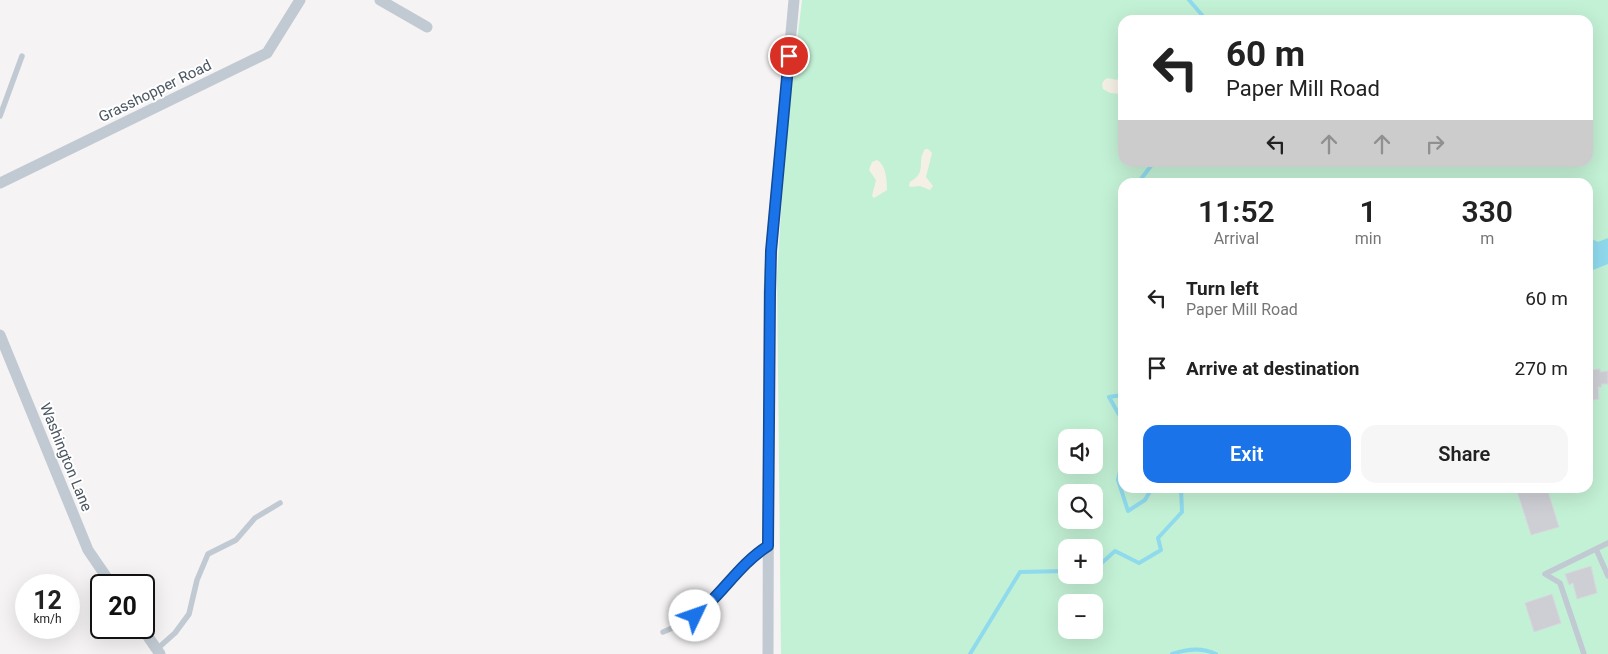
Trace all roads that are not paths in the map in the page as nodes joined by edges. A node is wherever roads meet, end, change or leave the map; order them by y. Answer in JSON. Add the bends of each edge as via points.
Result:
{"nodes":[{"id":1,"x":300,"y":0,"type":"edge"},
{"id":2,"x":794,"y":0,"type":"edge"},
{"id":3,"x":385,"y":1,"type":"edge"},
{"id":4,"x":427,"y":27,"type":"dead end"},
{"id":5,"x":22,"y":56,"type":"dead end"},
{"id":6,"x":0,"y":116,"type":"edge"},
{"id":7,"x":0,"y":183,"type":"edge"},
{"id":8,"x":0,"y":335,"type":"edge"},
{"id":9,"x":280,"y":503,"type":"dead end"},
{"id":10,"x":1608,"y":543,"type":"edge"},
{"id":11,"x":768,"y":546,"type":"junction"},
{"id":12,"x":1596,"y":549,"type":"junction"},
{"id":13,"x":104,"y":574,"type":"edge"},
{"id":14,"x":1608,"y":576,"type":"edge"},
{"id":15,"x":663,"y":632,"type":"dead end"},
{"id":16,"x":150,"y":639,"type":"edge"},
{"id":17,"x":158,"y":651,"type":"edge"},
{"id":18,"x":768,"y":654,"type":"edge"},
{"id":19,"x":1584,"y":654,"type":"edge"}],
"edges":[{"from":1,"to":7,"type":"street","name":"Grasshopper Road","via":[[267,53]]},
{"from":2,"to":11,"type":"street","via":[[771,251]]},
{"from":3,"to":4,"type":"street"},
{"from":5,"to":6,"type":"lane"},
{"from":8,"to":13,"type":"street","name":"Washington Lane","via":[[88,550]]},
{"from":9,"to":17,"type":"lane","via":[[255,518],[236,540],[208,554],[197,580],[189,614]]},
{"from":10,"to":12,"type":"lane"},
{"from":11,"to":15,"type":"lane","via":[[747,561],[700,612]]},
{"from":11,"to":18,"type":"street"},
{"from":12,"to":14,"type":"lane"},
{"from":12,"to":19,"type":"lane","via":[[1546,574],[1560,583]]},
{"from":16,"to":17,"type":"street"}]}
